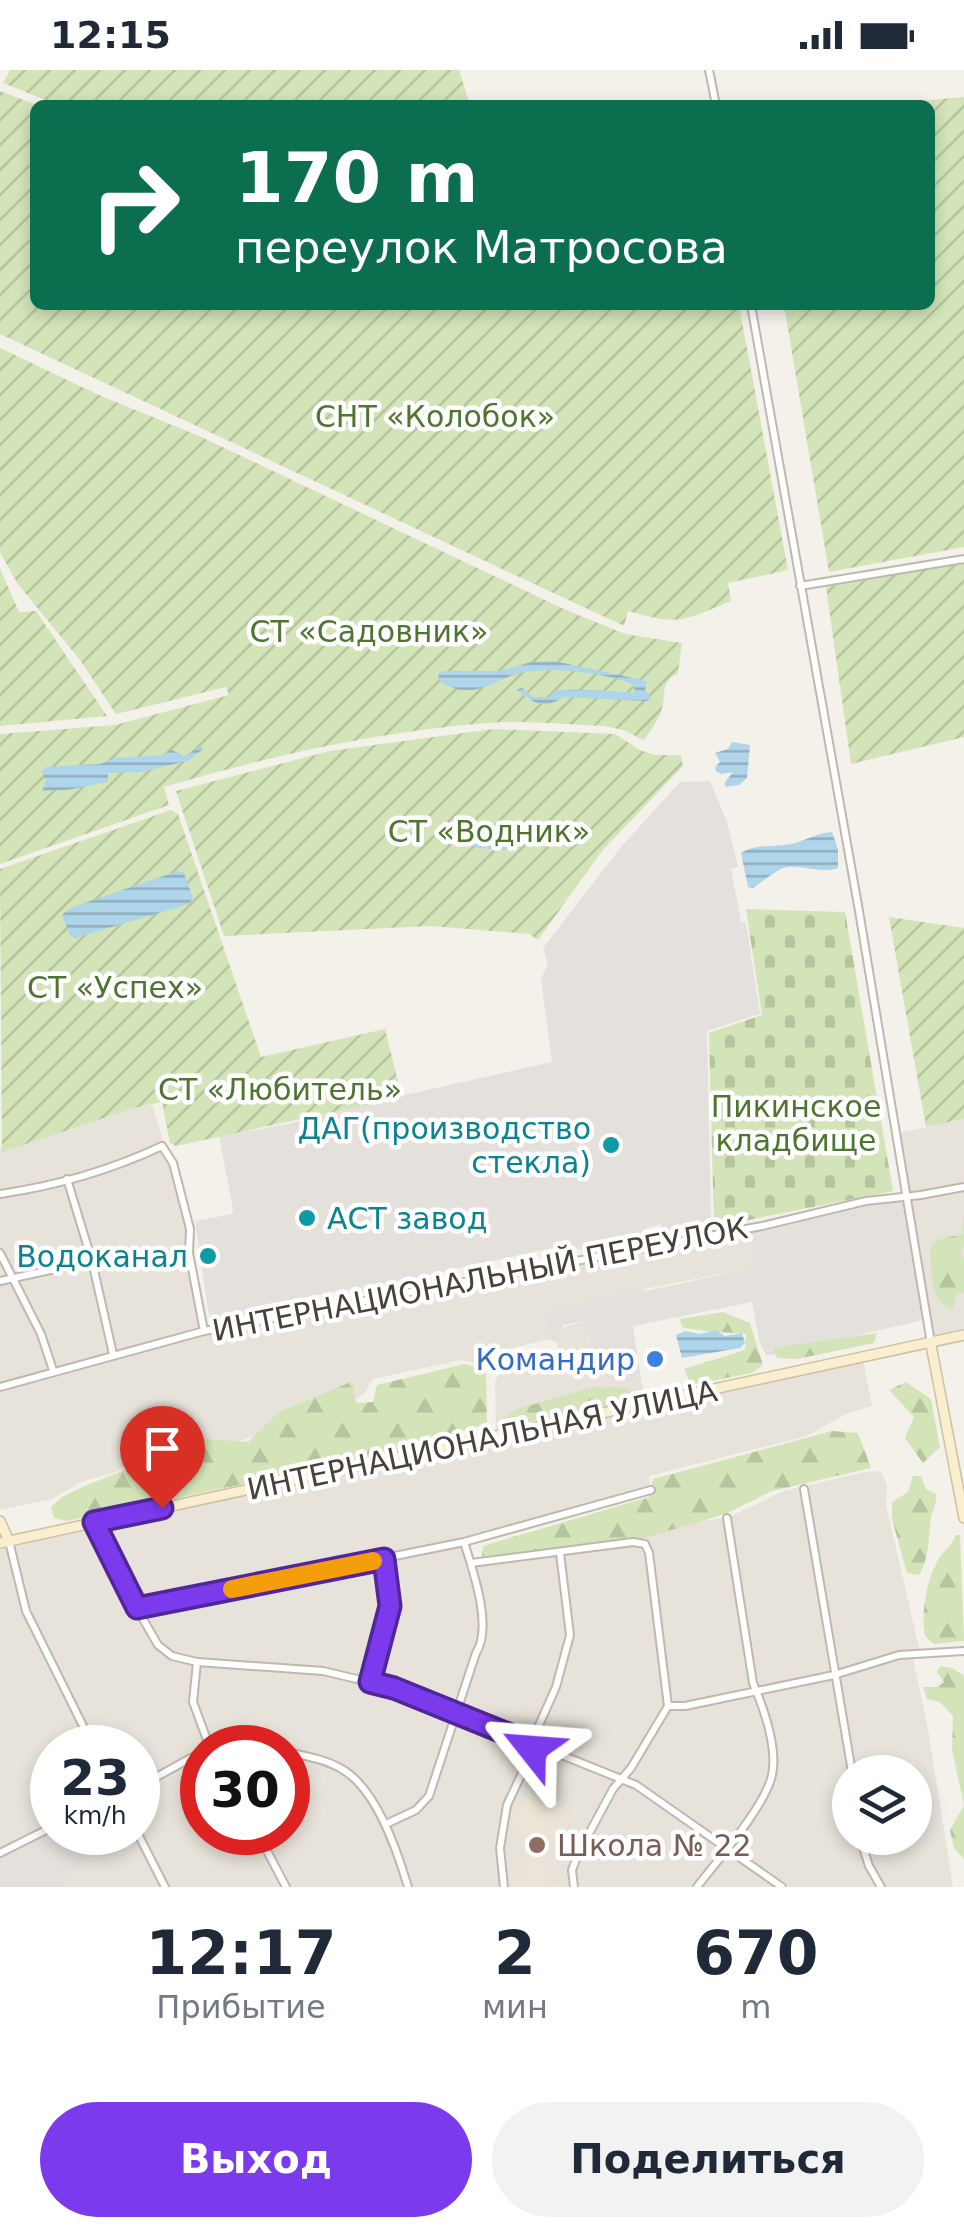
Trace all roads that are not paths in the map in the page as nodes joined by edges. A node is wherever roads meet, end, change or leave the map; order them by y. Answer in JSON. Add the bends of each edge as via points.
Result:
{"nodes":[{"id":1,"x":710,"y":70,"type":"edge"},
{"id":2,"x":715,"y":100,"type":"edge"},
{"id":3,"x":752,"y":310,"type":"edge"},
{"id":4,"x":964,"y":560,"type":"edge"},
{"id":5,"x":800,"y":586,"type":"junction"},
{"id":6,"x":67,"y":1180,"type":"junction"},
{"id":7,"x":964,"y":1186,"type":"edge"},
{"id":8,"x":0,"y":1194,"type":"edge"},
{"id":9,"x":906,"y":1197,"type":"junction"},
{"id":10,"x":0,"y":1253,"type":"edge"},
{"id":11,"x":189,"y":1253,"type":"junction"},
{"id":12,"x":92,"y":1261,"type":"junction"},
{"id":13,"x":12,"y":1278,"type":"junction"},
{"id":14,"x":0,"y":1281,"type":"edge"},
{"id":15,"x":204,"y":1331,"type":"junction"},
{"id":16,"x":964,"y":1336,"type":"edge"},
{"id":17,"x":931,"y":1344,"type":"junction"},
{"id":18,"x":113,"y":1354,"type":"junction"},
{"id":19,"x":53,"y":1370,"type":"junction"},
{"id":20,"x":0,"y":1387,"type":"edge"},
{"id":21,"x":960,"y":1464,"type":"edge"},
{"id":22,"x":804,"y":1489,"type":"dead end"},
{"id":23,"x":651,"y":1490,"type":"dead end"},
{"id":24,"x":727,"y":1518,"type":"dead end"},
{"id":25,"x":964,"y":1518,"type":"edge"},
{"id":26,"x":0,"y":1521,"type":"edge"},
{"id":27,"x":94,"y":1522,"type":"junction"},
{"id":28,"x":4,"y":1542,"type":"edge"},
{"id":29,"x":464,"y":1542,"type":"junction"},
{"id":30,"x":560,"y":1553,"type":"junction"},
{"id":31,"x":384,"y":1559,"type":"junction"},
{"id":32,"x":471,"y":1562,"type":"junction"},
{"id":33,"x":137,"y":1608,"type":"junction"},
{"id":34,"x":964,"y":1651,"type":"edge"},
{"id":35,"x":196,"y":1662,"type":"junction"},
{"id":36,"x":834,"y":1675,"type":"junction"},
{"id":37,"x":370,"y":1682,"type":"junction"},
{"id":38,"x":756,"y":1692,"type":"junction"},
{"id":39,"x":668,"y":1706,"type":"junction"},
{"id":40,"x":456,"y":1713,"type":"junction"},
{"id":41,"x":83,"y":1725,"type":"edge"},
{"id":42,"x":202,"y":1725,"type":"edge"},
{"id":43,"x":530,"y":1743,"type":"junction"},
{"id":44,"x":849,"y":1755,"type":"edge"},
{"id":45,"x":310,"y":1758,"type":"edge"},
{"id":46,"x":623,"y":1779,"type":"junction"},
{"id":47,"x":386,"y":1824,"type":"junction"},
{"id":48,"x":30,"y":1838,"type":"edge"},
{"id":49,"x":727,"y":1847,"type":"junction"},
{"id":50,"x":0,"y":1852,"type":"edge"},
{"id":51,"x":148,"y":1855,"type":"edge"},
{"id":52,"x":269,"y":1855,"type":"edge"},
{"id":53,"x":865,"y":1855,"type":"edge"},
{"id":54,"x":164,"y":1887,"type":"edge"},
{"id":55,"x":286,"y":1887,"type":"edge"},
{"id":56,"x":408,"y":1887,"type":"edge"},
{"id":57,"x":504,"y":1887,"type":"edge"},
{"id":58,"x":574,"y":1887,"type":"edge"},
{"id":59,"x":698,"y":1887,"type":"edge"},
{"id":60,"x":782,"y":1887,"type":"edge"},
{"id":61,"x":882,"y":1887,"type":"edge"}],
"edges":[{"from":1,"to":2,"type":"street"},
{"from":3,"to":5,"type":"street"},
{"from":4,"to":5,"type":"street"},
{"from":5,"to":9,"type":"street"},
{"from":6,"to":8,"type":"street"},
{"from":6,"to":11,"type":"street","via":[[162,1146],[190,1229]]},
{"from":6,"to":12,"type":"street"},
{"from":7,"to":9,"type":"street","name":"ИНТЕРНАЦИОНАЛЬНЫЙ ПЕРЕУЛОК"},
{"from":9,"to":15,"type":"street","name":"ИНТЕРНАЦИОНАЛЬНЫЙ ПЕРЕУЛОК"},
{"from":9,"to":17,"type":"street"},
{"from":10,"to":13,"type":"street"},
{"from":11,"to":12,"type":"street"},
{"from":11,"to":15,"type":"street"},
{"from":12,"to":13,"type":"street"},
{"from":12,"to":18,"type":"street"},
{"from":13,"to":14,"type":"street"},
{"from":13,"to":19,"type":"street"},
{"from":15,"to":18,"type":"street","name":"ИНТЕРНАЦИОНАЛЬНЫЙ ПЕРЕУЛОК"},
{"from":16,"to":17,"type":"main road","name":"ИНТЕРНАЦИОНАЛЬНАЯ УЛИЦА"},
{"from":17,"to":21,"type":"main road"},
{"from":17,"to":27,"type":"main road","name":"ИНТЕРНАЦИОНАЛЬНАЯ УЛИЦА"},
{"from":18,"to":19,"type":"street","name":"ИНТЕРНАЦИОНАЛЬНЫЙ ПЕРЕУЛОК"},
{"from":19,"to":20,"type":"street","name":"ИНТЕРНАЦИОНАЛЬНЫЙ ПЕРЕУЛОК"},
{"from":21,"to":25,"type":"main road"},
{"from":22,"to":36,"type":"street"},
{"from":23,"to":29,"type":"street"},
{"from":24,"to":38,"type":"street"},
{"from":26,"to":28,"type":"main road"},
{"from":27,"to":28,"type":"main road","name":"ИНТЕРНАЦИОНАЛЬНАЯ УЛИЦА"},
{"from":27,"to":33,"type":"street"},
{"from":28,"to":41,"type":"street","via":[[26,1610]]},
{"from":29,"to":31,"type":"street"},
{"from":29,"to":32,"type":"street"},
{"from":30,"to":32,"type":"street"},
{"from":30,"to":39,"type":"street","via":[[633,1542],[647,1547]]},
{"from":30,"to":43,"type":"street","via":[[571,1630],[556,1687]]},
{"from":31,"to":33,"type":"street"},
{"from":31,"to":37,"type":"street","via":[[390,1606]]},
{"from":32,"to":40,"type":"street","via":[[484,1636]]},
{"from":33,"to":35,"type":"street","via":[[164,1650]]},
{"from":34,"to":36,"type":"street","via":[[899,1655]]},
{"from":35,"to":37,"type":"street","via":[[323,1671]]},
{"from":35,"to":42,"type":"street","via":[[193,1702]]},
{"from":36,"to":38,"type":"street"},
{"from":36,"to":44,"type":"street"},
{"from":37,"to":40,"type":"street"},
{"from":38,"to":39,"type":"street"},
{"from":38,"to":49,"type":"street","via":[[772,1777]]},
{"from":39,"to":46,"type":"street"},
{"from":40,"to":43,"type":"street"},
{"from":40,"to":47,"type":"street","via":[[426,1800]]},
{"from":43,"to":46,"type":"street"},
{"from":43,"to":57,"type":"street","via":[[506,1805]]},
{"from":45,"to":47,"type":"street","via":[[349,1773]]},
{"from":46,"to":49,"type":"street"},
{"from":46,"to":58,"type":"street","via":[[578,1854]]},
{"from":47,"to":56,"type":"street"},
{"from":48,"to":50,"type":"street"},
{"from":49,"to":59,"type":"street"},
{"from":49,"to":60,"type":"street"},
{"from":51,"to":54,"type":"street"},
{"from":52,"to":55,"type":"street"},
{"from":53,"to":61,"type":"street"}]}
